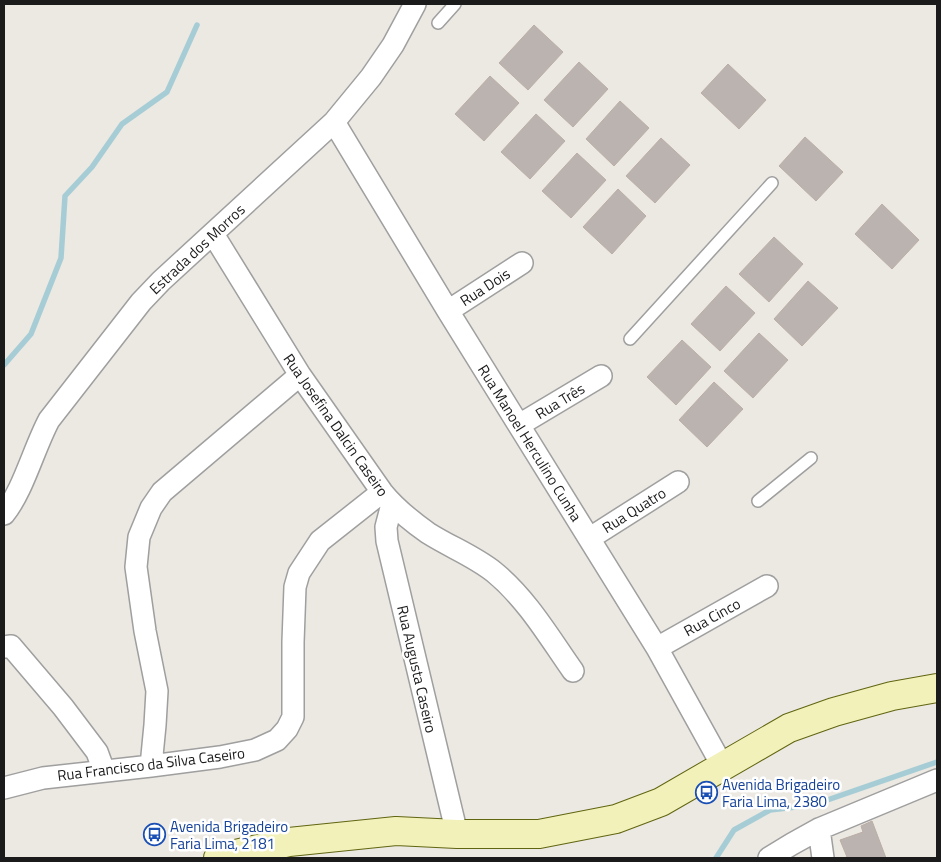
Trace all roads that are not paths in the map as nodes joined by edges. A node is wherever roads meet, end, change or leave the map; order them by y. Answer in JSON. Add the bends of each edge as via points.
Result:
{"nodes":[{"id":1,"x":416,"y":4,"type":"edge"},
{"id":2,"x":455,"y":4,"type":"edge"},
{"id":3,"x":438,"y":23,"type":"dead end"},
{"id":4,"x":334,"y":122,"type":"junction"},
{"id":5,"x":772,"y":183,"type":"dead end"},
{"id":6,"x":213,"y":234,"type":"junction"},
{"id":7,"x":522,"y":263,"type":"dead end"},
{"id":8,"x":448,"y":311,"type":"junction"},
{"id":9,"x":630,"y":339,"type":"dead end"},
{"id":10,"x":300,"y":375,"type":"junction"},
{"id":11,"x":600,"y":376,"type":"dead end"},
{"id":12,"x":519,"y":426,"type":"junction"},
{"id":13,"x":811,"y":458,"type":"dead end"},
{"id":14,"x":678,"y":482,"type":"dead end"},
{"id":15,"x":387,"y":498,"type":"junction"},
{"id":16,"x":758,"y":501,"type":"dead end"},
{"id":17,"x":4,"y":514,"type":"edge"},
{"id":18,"x":590,"y":538,"type":"junction"},
{"id":19,"x":766,"y":586,"type":"dead end"},
{"id":20,"x":6,"y":643,"type":"edge"},
{"id":21,"x":657,"y":648,"type":"junction"},
{"id":22,"x":573,"y":671,"type":"dead end"},
{"id":23,"x":937,"y":688,"type":"edge"},
{"id":24,"x":151,"y":766,"type":"junction"},
{"id":25,"x":723,"y":767,"type":"junction"},
{"id":26,"x":104,"y":771,"type":"junction"},
{"id":27,"x":937,"y":780,"type":"edge"},
{"id":28,"x":4,"y":788,"type":"edge"},
{"id":29,"x":819,"y":830,"type":"junction"},
{"id":30,"x":457,"y":834,"type":"junction"},
{"id":31,"x":218,"y":858,"type":"edge"},
{"id":32,"x":769,"y":858,"type":"edge"},
{"id":33,"x":823,"y":858,"type":"edge"}],
"edges":[{"from":1,"to":4,"type":"street","name":"Estrada dos Morros","via":[[371,78]]},
{"from":2,"to":3,"type":"lane"},
{"from":4,"to":6,"type":"street","name":"Estrada dos Morros"},
{"from":4,"to":8,"type":"street","name":"Rua Manoel Herculino Cunha"},
{"from":5,"to":9,"type":"lane"},
{"from":6,"to":10,"type":"street","name":"Rua Josefina Dalcin Caseiro"},
{"from":6,"to":17,"type":"street","name":"Estrada dos Morros","via":[[141,302],[48,420],[15,498]]},
{"from":7,"to":8,"type":"street","name":"Rua Dois"},
{"from":8,"to":12,"type":"street","name":"Rua Manoel Herculino Cunha"},
{"from":10,"to":15,"type":"street","name":"Rua Josefina Dalcin Caseiro"},
{"from":10,"to":24,"type":"street","via":[[162,492],[151,508],[139,537],[136,567],[144,631],[157,691]]},
{"from":11,"to":12,"type":"street","name":"Rua Três"},
{"from":12,"to":18,"type":"street","name":"Rua Manoel Herculino Cunha"},
{"from":13,"to":16,"type":"lane"},
{"from":14,"to":18,"type":"street","name":"Rua Quatro"},
{"from":15,"to":22,"type":"street","name":"Rua Josefina Dalcin Caseiro","via":[[429,533],[495,573],[536,617]]},
{"from":15,"to":24,"type":"street","name":"Rua Francisco da Silva Caseiro","via":[[320,541],[299,573],[295,586],[292,642],[293,717],[287,729],[277,740],[255,750]]},
{"from":15,"to":30,"type":"street","name":"Rua Augusta Caseiro","via":[[387,541]]},
{"from":18,"to":21,"type":"street","name":"Rua Manoel Herculino Cunha"},
{"from":19,"to":21,"type":"street","name":"Rua Cinco"},
{"from":20,"to":26,"type":"street","via":[[69,714],[97,752]]},
{"from":21,"to":25,"type":"street","name":"Rua Manoel Herculino Cunha"},
{"from":23,"to":25,"type":"main road","via":[[883,698],[789,728]]},
{"from":24,"to":26,"type":"street","name":"Rua Francisco da Silva Caseiro"},
{"from":25,"to":30,"type":"main road","via":[[661,802],[616,819],[539,834]]},
{"from":26,"to":28,"type":"street","name":"Rua Francisco da Silva Caseiro","via":[[43,778]]},
{"from":27,"to":29,"type":"street"},
{"from":29,"to":32,"type":"street"},
{"from":29,"to":33,"type":"street"},
{"from":30,"to":31,"type":"main road","via":[[396,831],[289,842]]}]}
